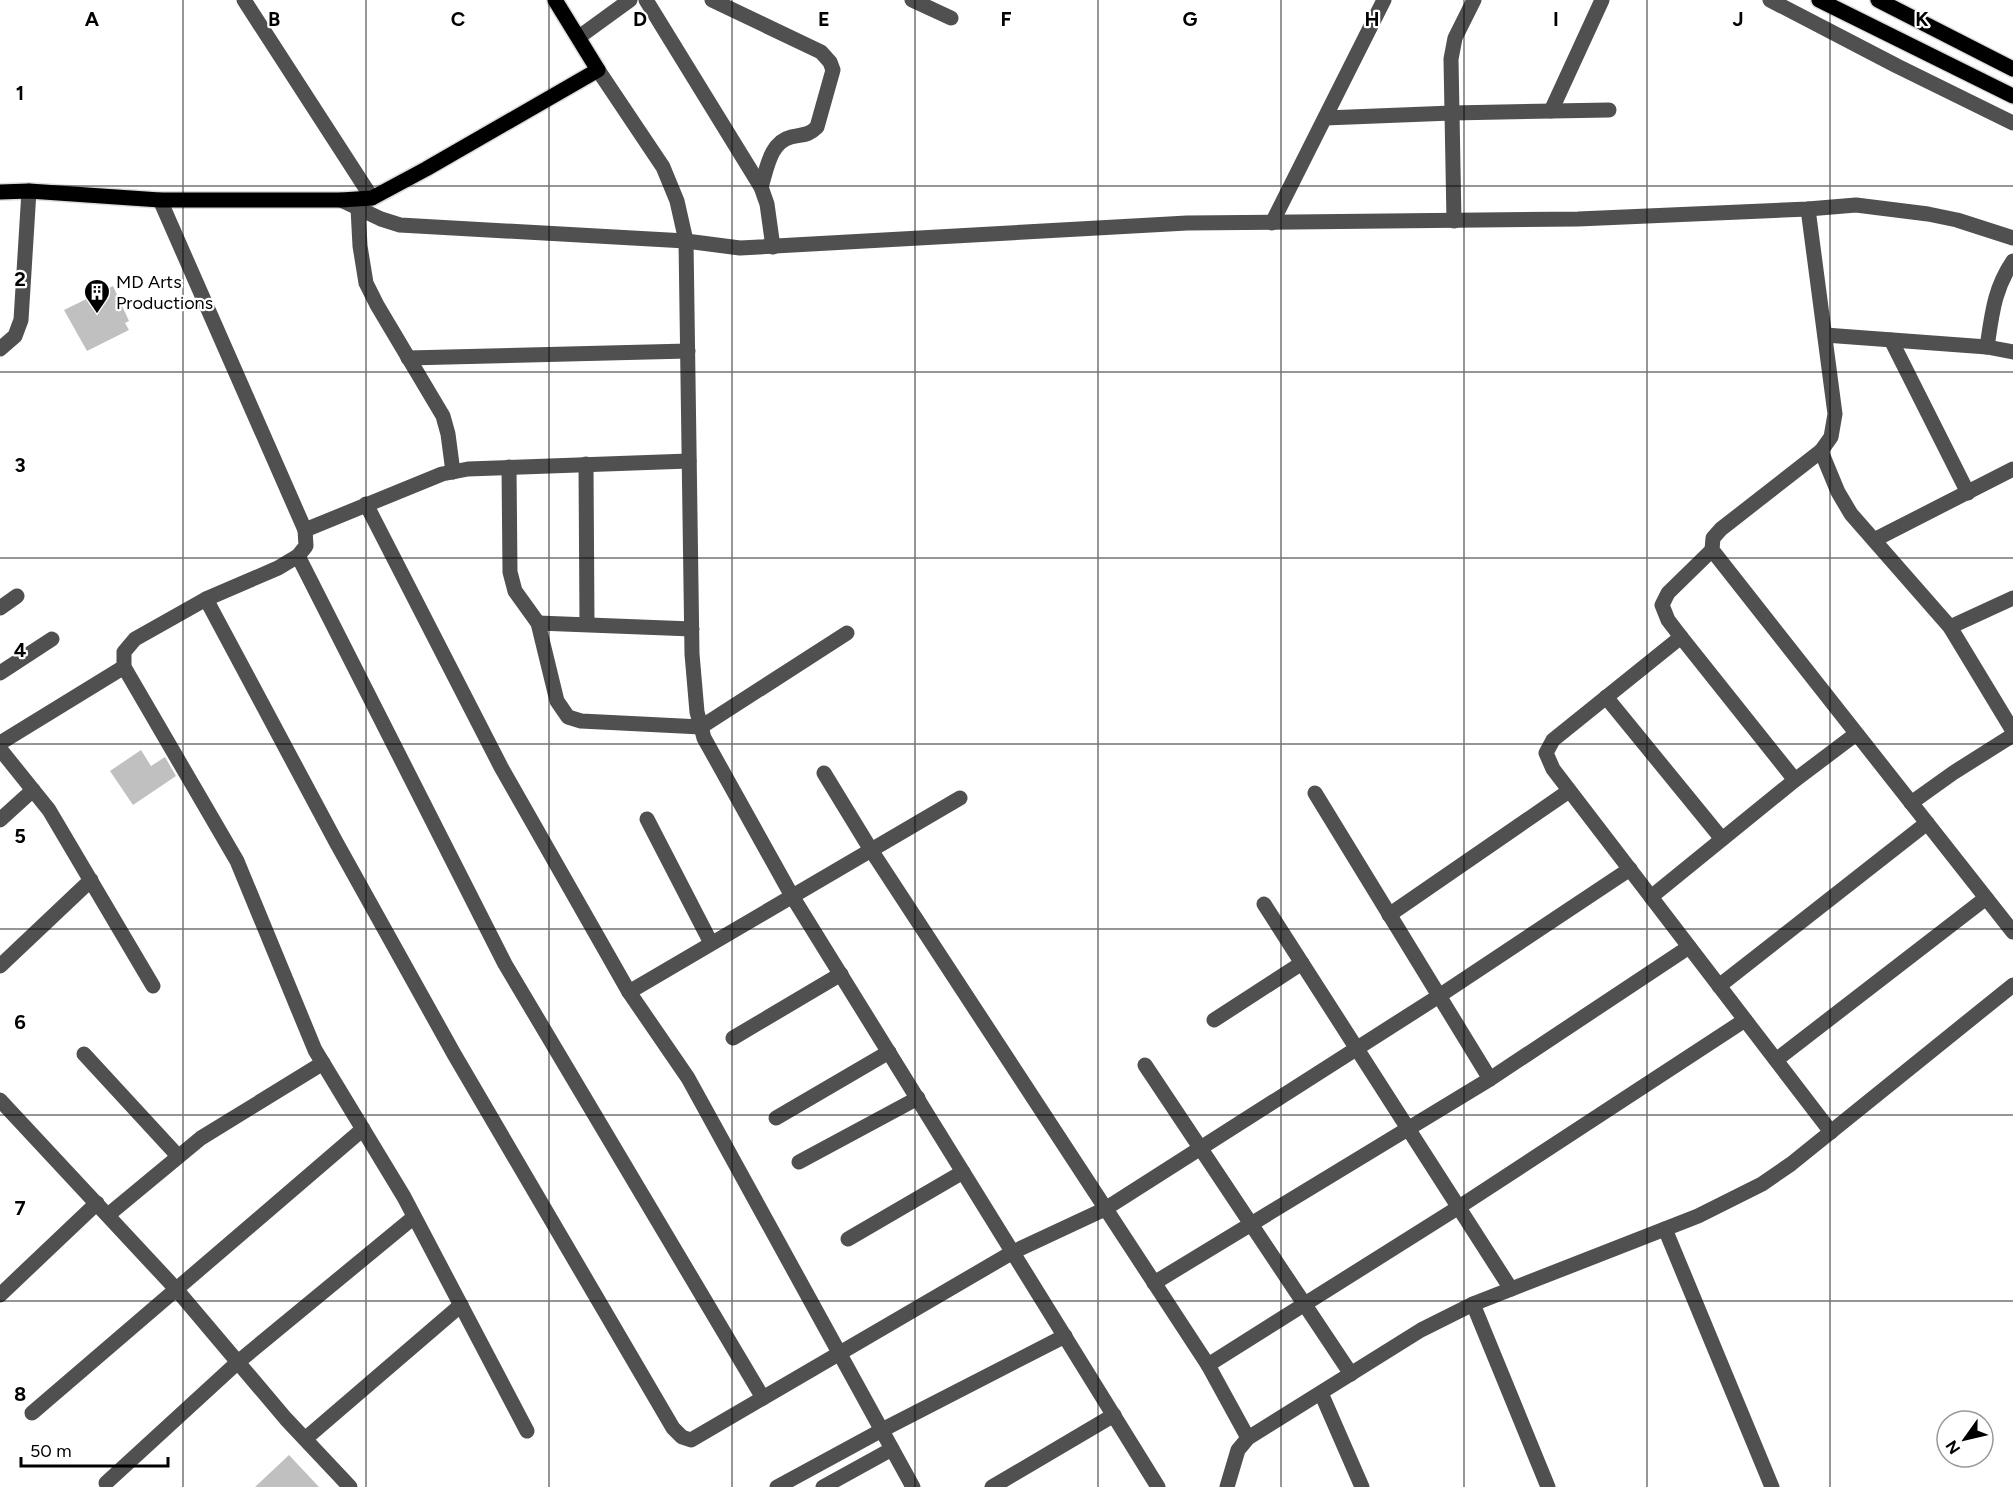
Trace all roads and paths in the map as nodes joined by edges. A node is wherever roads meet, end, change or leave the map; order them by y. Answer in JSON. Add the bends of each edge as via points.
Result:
{"nodes":[{"id":1,"x":244,"y":0,"type":"edge"},
{"id":2,"x":555,"y":0,"type":"edge"},
{"id":3,"x":630,"y":0,"type":"edge"},
{"id":4,"x":646,"y":0,"type":"edge"},
{"id":5,"x":712,"y":0,"type":"edge"},
{"id":6,"x":912,"y":0,"type":"edge"},
{"id":7,"x":1384,"y":0,"type":"edge"},
{"id":8,"x":1474,"y":0,"type":"edge"},
{"id":9,"x":1602,"y":0,"type":"edge"},
{"id":10,"x":1770,"y":0,"type":"edge"},
{"id":11,"x":1819,"y":0,"type":"edge"},
{"id":12,"x":1878,"y":0,"type":"edge"},
{"id":13,"x":951,"y":18,"type":"dead end"},
{"id":14,"x":579,"y":37,"type":"junction"},
{"id":15,"x":598,"y":69,"type":"junction"},
{"id":16,"x":2013,"y":69,"type":"edge"},
{"id":17,"x":2013,"y":96,"type":"edge"},
{"id":18,"x":1609,"y":110,"type":"dead end"},
{"id":19,"x":1551,"y":111,"type":"junction"},
{"id":20,"x":1452,"y":113,"type":"junction"},
{"id":21,"x":1325,"y":118,"type":"junction"},
{"id":22,"x":2013,"y":123,"type":"edge"},
{"id":23,"x":761,"y":187,"type":"junction"},
{"id":24,"x":29,"y":191,"type":"junction"},
{"id":25,"x":0,"y":192,"type":"edge"},
{"id":26,"x":372,"y":198,"type":"junction"},
{"id":27,"x":160,"y":200,"type":"junction"},
{"id":28,"x":341,"y":200,"type":"junction"},
{"id":29,"x":358,"y":208,"type":"junction"},
{"id":30,"x":1808,"y":209,"type":"junction"},
{"id":31,"x":1454,"y":221,"type":"junction"},
{"id":32,"x":1272,"y":223,"type":"junction"},
{"id":33,"x":2013,"y":238,"type":"edge"},
{"id":34,"x":686,"y":241,"type":"junction"},
{"id":35,"x":773,"y":247,"type":"junction"},
{"id":36,"x":2013,"y":261,"type":"edge"},
{"id":37,"x":1825,"y":335,"type":"junction"},
{"id":38,"x":1891,"y":340,"type":"junction"},
{"id":39,"x":1987,"y":347,"type":"junction"},
{"id":40,"x":0,"y":349,"type":"edge"},
{"id":41,"x":688,"y":351,"type":"junction"},
{"id":42,"x":2013,"y":351,"type":"edge"},
{"id":43,"x":408,"y":358,"type":"junction"},
{"id":44,"x":1821,"y":451,"type":"junction"},
{"id":45,"x":689,"y":461,"type":"junction"},
{"id":46,"x":586,"y":464,"type":"junction"},
{"id":47,"x":509,"y":467,"type":"junction"},
{"id":48,"x":2013,"y":469,"type":"edge"},
{"id":49,"x":453,"y":472,"type":"junction"},
{"id":50,"x":1968,"y":493,"type":"junction"},
{"id":51,"x":366,"y":504,"type":"junction"},
{"id":52,"x":305,"y":530,"type":"junction"},
{"id":53,"x":1874,"y":540,"type":"junction"},
{"id":54,"x":1712,"y":550,"type":"junction"},
{"id":55,"x":298,"y":556,"type":"junction"},
{"id":56,"x":17,"y":596,"type":"dead end"},
{"id":57,"x":2013,"y":598,"type":"edge"},
{"id":58,"x":206,"y":599,"type":"junction"},
{"id":59,"x":0,"y":608,"type":"edge"},
{"id":60,"x":538,"y":623,"type":"junction"},
{"id":61,"x":587,"y":624,"type":"junction"},
{"id":62,"x":1950,"y":627,"type":"junction"},
{"id":63,"x":692,"y":629,"type":"junction"},
{"id":64,"x":847,"y":633,"type":"dead end"},
{"id":65,"x":1681,"y":637,"type":"junction"},
{"id":66,"x":52,"y":639,"type":"dead end"},
{"id":67,"x":124,"y":667,"type":"junction"},
{"id":68,"x":0,"y":673,"type":"edge"},
{"id":69,"x":1606,"y":697,"type":"junction"},
{"id":70,"x":701,"y":727,"type":"junction"},
{"id":71,"x":2013,"y":730,"type":"edge"},
{"id":72,"x":1856,"y":734,"type":"junction"},
{"id":73,"x":2013,"y":735,"type":"edge"},
{"id":74,"x":0,"y":743,"type":"edge"},
{"id":75,"x":0,"y":749,"type":"edge"},
{"id":76,"x":825,"y":773,"type":"dead end"},
{"id":77,"x":1795,"y":780,"type":"junction"},
{"id":78,"x":33,"y":790,"type":"junction"},
{"id":79,"x":1569,"y":791,"type":"junction"},
{"id":80,"x":1315,"y":793,"type":"dead end"},
{"id":81,"x":960,"y":798,"type":"dead end"},
{"id":82,"x":1911,"y":803,"type":"junction"},
{"id":83,"x":647,"y":819,"type":"dead end"},
{"id":84,"x":0,"y":820,"type":"edge"},
{"id":85,"x":1927,"y":824,"type":"junction"},
{"id":86,"x":1722,"y":839,"type":"junction"},
{"id":87,"x":871,"y":850,"type":"junction"},
{"id":88,"x":1630,"y":869,"type":"junction"},
{"id":89,"x":92,"y":880,"type":"junction"},
{"id":90,"x":792,"y":896,"type":"junction"},
{"id":91,"x":1651,"y":897,"type":"junction"},
{"id":92,"x":1986,"y":898,"type":"junction"},
{"id":93,"x":1264,"y":904,"type":"dead end"},
{"id":94,"x":1389,"y":915,"type":"junction"},
{"id":95,"x":2013,"y":932,"type":"edge"},
{"id":96,"x":711,"y":943,"type":"junction"},
{"id":97,"x":1689,"y":947,"type":"junction"},
{"id":98,"x":1302,"y":963,"type":"junction"},
{"id":99,"x":0,"y":966,"type":"edge"},
{"id":100,"x":841,"y":974,"type":"junction"},
{"id":101,"x":2013,"y":985,"type":"edge"},
{"id":102,"x":153,"y":986,"type":"dead end"},
{"id":103,"x":1719,"y":986,"type":"junction"},
{"id":104,"x":629,"y":992,"type":"junction"},
{"id":105,"x":1439,"y":996,"type":"junction"},
{"id":106,"x":1214,"y":1020,"type":"dead end"},
{"id":107,"x":1745,"y":1020,"type":"junction"},
{"id":108,"x":733,"y":1038,"type":"dead end"},
{"id":109,"x":1356,"y":1048,"type":"junction"},
{"id":110,"x":889,"y":1052,"type":"junction"},
{"id":111,"x":84,"y":1054,"type":"dead end"},
{"id":112,"x":1776,"y":1060,"type":"junction"},
{"id":113,"x":323,"y":1063,"type":"junction"},
{"id":114,"x":1145,"y":1065,"type":"dead end"},
{"id":115,"x":1490,"y":1079,"type":"junction"},
{"id":116,"x":918,"y":1098,"type":"junction"},
{"id":117,"x":0,"y":1100,"type":"edge"},
{"id":118,"x":776,"y":1118,"type":"dead end"},
{"id":119,"x":363,"y":1129,"type":"junction"},
{"id":120,"x":1408,"y":1129,"type":"junction"},
{"id":121,"x":1831,"y":1132,"type":"junction"},
{"id":122,"x":1200,"y":1148,"type":"junction"},
{"id":123,"x":178,"y":1156,"type":"junction"},
{"id":124,"x":800,"y":1162,"type":"dead end"},
{"id":125,"x":963,"y":1172,"type":"junction"},
{"id":126,"x":97,"y":1203,"type":"junction"},
{"id":127,"x":1459,"y":1207,"type":"junction"},
{"id":128,"x":1105,"y":1209,"type":"junction"},
{"id":129,"x":108,"y":1215,"type":"junction"},
{"id":130,"x":414,"y":1217,"type":"junction"},
{"id":131,"x":1251,"y":1224,"type":"junction"},
{"id":132,"x":1665,"y":1229,"type":"junction"},
{"id":133,"x":848,"y":1239,"type":"dead end"},
{"id":134,"x":1013,"y":1252,"type":"junction"},
{"id":135,"x":1154,"y":1283,"type":"junction"},
{"id":136,"x":176,"y":1289,"type":"junction"},
{"id":137,"x":1511,"y":1289,"type":"junction"},
{"id":138,"x":0,"y":1295,"type":"edge"},
{"id":139,"x":1305,"y":1304,"type":"junction"},
{"id":140,"x":1473,"y":1304,"type":"junction"},
{"id":141,"x":461,"y":1305,"type":"junction"},
{"id":142,"x":1065,"y":1336,"type":"junction"},
{"id":143,"x":840,"y":1353,"type":"junction"},
{"id":144,"x":238,"y":1362,"type":"junction"},
{"id":145,"x":1208,"y":1365,"type":"junction"},
{"id":146,"x":1351,"y":1374,"type":"junction"},
{"id":147,"x":1321,"y":1393,"type":"junction"},
{"id":148,"x":763,"y":1398,"type":"junction"},
{"id":149,"x":32,"y":1413,"type":"dead end"},
{"id":150,"x":1114,"y":1415,"type":"junction"},
{"id":151,"x":882,"y":1430,"type":"junction"},
{"id":152,"x":527,"y":1431,"type":"dead end"},
{"id":153,"x":1248,"y":1438,"type":"junction"},
{"id":154,"x":305,"y":1439,"type":"junction"},
{"id":155,"x":892,"y":1449,"type":"junction"},
{"id":156,"x":106,"y":1483,"type":"dead end"},
{"id":157,"x":350,"y":1487,"type":"edge"},
{"id":158,"x":777,"y":1487,"type":"edge"},
{"id":159,"x":823,"y":1487,"type":"edge"},
{"id":160,"x":914,"y":1487,"type":"edge"},
{"id":161,"x":992,"y":1487,"type":"edge"},
{"id":162,"x":1158,"y":1487,"type":"edge"},
{"id":163,"x":1227,"y":1487,"type":"edge"},
{"id":164,"x":1362,"y":1487,"type":"edge"},
{"id":165,"x":1548,"y":1487,"type":"edge"},
{"id":166,"x":1772,"y":1487,"type":"edge"}],
"edges":[{"from":1,"to":26,"type":"street"},
{"from":2,"to":14,"type":"main road"},
{"from":3,"to":14,"type":"street"},
{"from":4,"to":23,"type":"street"},
{"from":5,"to":23,"type":"street","via":[[821,52],[833,70],[817,127],[810,134],[778,142]]},
{"from":6,"to":13,"type":"street"},
{"from":7,"to":21,"type":"street"},
{"from":8,"to":20,"type":"street","via":[[1455,38],[1451,59]]},
{"from":9,"to":19,"type":"street"},
{"from":10,"to":22,"type":"street"},
{"from":11,"to":17,"type":"main road"},
{"from":12,"to":16,"type":"main road"},
{"from":14,"to":15,"type":"main road"},
{"from":15,"to":26,"type":"main road"},
{"from":15,"to":34,"type":"street","via":[[663,167],[677,201]]},
{"from":18,"to":19,"type":"street"},
{"from":19,"to":20,"type":"street"},
{"from":20,"to":21,"type":"street"},
{"from":20,"to":31,"type":"street"},
{"from":21,"to":32,"type":"street"},
{"from":23,"to":35,"type":"street"},
{"from":24,"to":25,"type":"main road"},
{"from":24,"to":27,"type":"main road"},
{"from":24,"to":40,"type":"street","via":[[21,320],[15,336]]},
{"from":26,"to":28,"type":"main road"},
{"from":27,"to":28,"type":"main road"},
{"from":27,"to":52,"type":"street"},
{"from":28,"to":29,"type":"street"},
{"from":29,"to":34,"type":"street","via":[[400,225]]},
{"from":29,"to":43,"type":"street","via":[[366,283]]},
{"from":30,"to":31,"type":"street"},
{"from":30,"to":33,"type":"street","via":[[1856,205],[1928,214]]},
{"from":30,"to":37,"type":"street"},
{"from":31,"to":32,"type":"street"},
{"from":32,"to":35,"type":"street","via":[[1187,224]]},
{"from":34,"to":35,"type":"street","via":[[740,248]]},
{"from":34,"to":41,"type":"street"},
{"from":36,"to":39,"type":"street","via":[[1996,292]]},
{"from":37,"to":38,"type":"street"},
{"from":37,"to":44,"type":"street","via":[[1835,414],[1831,436]]},
{"from":38,"to":39,"type":"street"},
{"from":38,"to":50,"type":"street"},
{"from":39,"to":42,"type":"street"},
{"from":41,"to":43,"type":"street"},
{"from":41,"to":45,"type":"street"},
{"from":43,"to":49,"type":"street","via":[[443,416]]},
{"from":44,"to":53,"type":"street","via":[[1851,514]]},
{"from":44,"to":54,"type":"street","via":[[1721,529],[1713,538]]},
{"from":45,"to":46,"type":"street"},
{"from":45,"to":63,"type":"street"},
{"from":46,"to":47,"type":"street"},
{"from":46,"to":61,"type":"street"},
{"from":47,"to":49,"type":"street"},
{"from":47,"to":60,"type":"street","via":[[510,572],[515,591]]},
{"from":48,"to":50,"type":"street"},
{"from":49,"to":51,"type":"street"},
{"from":50,"to":53,"type":"street"},
{"from":51,"to":52,"type":"street"},
{"from":51,"to":104,"type":"street","via":[[501,767]]},
{"from":52,"to":55,"type":"street","via":[[306,546]]},
{"from":53,"to":62,"type":"street"},
{"from":54,"to":65,"type":"street","via":[[1668,592],[1662,605]]},
{"from":54,"to":72,"type":"street"},
{"from":55,"to":58,"type":"street"},
{"from":55,"to":148,"type":"street","via":[[505,964]]},
{"from":56,"to":59,"type":"street"},
{"from":57,"to":62,"type":"street"},
{"from":58,"to":67,"type":"street","via":[[135,639],[124,652]]},
{"from":58,"to":148,"type":"street","via":[[449,1044],[673,1428],[691,1440]]},
{"from":60,"to":61,"type":"street"},
{"from":60,"to":70,"type":"street","via":[[557,701],[568,717],[581,721]]},
{"from":61,"to":63,"type":"street"},
{"from":62,"to":71,"type":"street"},
{"from":63,"to":70,"type":"street"},
{"from":64,"to":70,"type":"street"},
{"from":65,"to":69,"type":"street"},
{"from":65,"to":77,"type":"street"},
{"from":66,"to":68,"type":"street"},
{"from":67,"to":74,"type":"street"},
{"from":67,"to":113,"type":"street","via":[[237,861]]},
{"from":69,"to":79,"type":"street","via":[[1553,740],[1546,753]]},
{"from":69,"to":86,"type":"street"},
{"from":70,"to":90,"type":"street"},
{"from":72,"to":77,"type":"street"},
{"from":72,"to":82,"type":"street"},
{"from":73,"to":82,"type":"street"},
{"from":75,"to":78,"type":"street"},
{"from":76,"to":87,"type":"street"},
{"from":77,"to":86,"type":"street"},
{"from":78,"to":84,"type":"street"},
{"from":78,"to":89,"type":"street"},
{"from":79,"to":88,"type":"street"},
{"from":79,"to":94,"type":"street"},
{"from":80,"to":94,"type":"street"},
{"from":81,"to":87,"type":"street"},
{"from":82,"to":85,"type":"street"},
{"from":83,"to":96,"type":"street"},
{"from":85,"to":92,"type":"street"},
{"from":85,"to":103,"type":"street"},
{"from":86,"to":91,"type":"street"},
{"from":87,"to":90,"type":"street"},
{"from":87,"to":128,"type":"street"},
{"from":88,"to":91,"type":"street"},
{"from":88,"to":105,"type":"street"},
{"from":89,"to":99,"type":"street"},
{"from":89,"to":102,"type":"street"},
{"from":90,"to":96,"type":"street"},
{"from":90,"to":100,"type":"street"},
{"from":91,"to":97,"type":"street"},
{"from":92,"to":95,"type":"street"},
{"from":92,"to":112,"type":"street"},
{"from":93,"to":98,"type":"street"},
{"from":94,"to":105,"type":"street"},
{"from":96,"to":104,"type":"street"},
{"from":97,"to":103,"type":"street"},
{"from":97,"to":115,"type":"street"},
{"from":98,"to":106,"type":"street"},
{"from":98,"to":109,"type":"street"},
{"from":100,"to":108,"type":"street"},
{"from":100,"to":110,"type":"street"},
{"from":101,"to":121,"type":"street"},
{"from":103,"to":107,"type":"street"},
{"from":104,"to":143,"type":"street","via":[[688,1078]]},
{"from":105,"to":109,"type":"street"},
{"from":105,"to":115,"type":"street"},
{"from":107,"to":112,"type":"street"},
{"from":107,"to":127,"type":"street"},
{"from":109,"to":120,"type":"street"},
{"from":109,"to":122,"type":"street"},
{"from":110,"to":116,"type":"street"},
{"from":110,"to":118,"type":"street"},
{"from":111,"to":123,"type":"street"},
{"from":112,"to":121,"type":"street"},
{"from":113,"to":119,"type":"street"},
{"from":113,"to":123,"type":"street"},
{"from":114,"to":122,"type":"street"},
{"from":115,"to":120,"type":"street"},
{"from":116,"to":124,"type":"street"},
{"from":116,"to":125,"type":"street"},
{"from":117,"to":126,"type":"street"},
{"from":119,"to":130,"type":"street"},
{"from":119,"to":136,"type":"street"},
{"from":120,"to":127,"type":"street"},
{"from":120,"to":131,"type":"street"},
{"from":121,"to":132,"type":"street","via":[[1762,1184]]},
{"from":122,"to":128,"type":"street"},
{"from":122,"to":131,"type":"street"},
{"from":123,"to":129,"type":"street"},
{"from":125,"to":133,"type":"street"},
{"from":125,"to":134,"type":"street"},
{"from":126,"to":129,"type":"street"},
{"from":126,"to":138,"type":"street"},
{"from":127,"to":137,"type":"street"},
{"from":127,"to":139,"type":"street"},
{"from":128,"to":134,"type":"street"},
{"from":128,"to":135,"type":"street"},
{"from":129,"to":136,"type":"street"},
{"from":130,"to":141,"type":"street"},
{"from":130,"to":144,"type":"street"},
{"from":131,"to":135,"type":"street"},
{"from":131,"to":139,"type":"street"},
{"from":132,"to":137,"type":"street"},
{"from":132,"to":166,"type":"street"},
{"from":134,"to":142,"type":"street"},
{"from":134,"to":143,"type":"street"},
{"from":135,"to":145,"type":"street"},
{"from":136,"to":144,"type":"street"},
{"from":136,"to":149,"type":"street"},
{"from":137,"to":140,"type":"street"},
{"from":139,"to":145,"type":"street"},
{"from":139,"to":146,"type":"street"},
{"from":140,"to":146,"type":"street","via":[[1421,1330]]},
{"from":140,"to":165,"type":"street"},
{"from":141,"to":152,"type":"street"},
{"from":141,"to":154,"type":"street"},
{"from":142,"to":150,"type":"street"},
{"from":142,"to":151,"type":"street"},
{"from":143,"to":148,"type":"street"},
{"from":143,"to":151,"type":"street"},
{"from":144,"to":154,"type":"street"},
{"from":144,"to":156,"type":"street"},
{"from":145,"to":153,"type":"street"},
{"from":146,"to":147,"type":"street"},
{"from":147,"to":153,"type":"street"},
{"from":147,"to":164,"type":"street"},
{"from":150,"to":161,"type":"street"},
{"from":150,"to":162,"type":"street"},
{"from":151,"to":155,"type":"street"},
{"from":151,"to":158,"type":"street"},
{"from":153,"to":163,"type":"street","via":[[1238,1450]]},
{"from":154,"to":157,"type":"street"},
{"from":155,"to":159,"type":"street"},
{"from":155,"to":160,"type":"street"}]}
